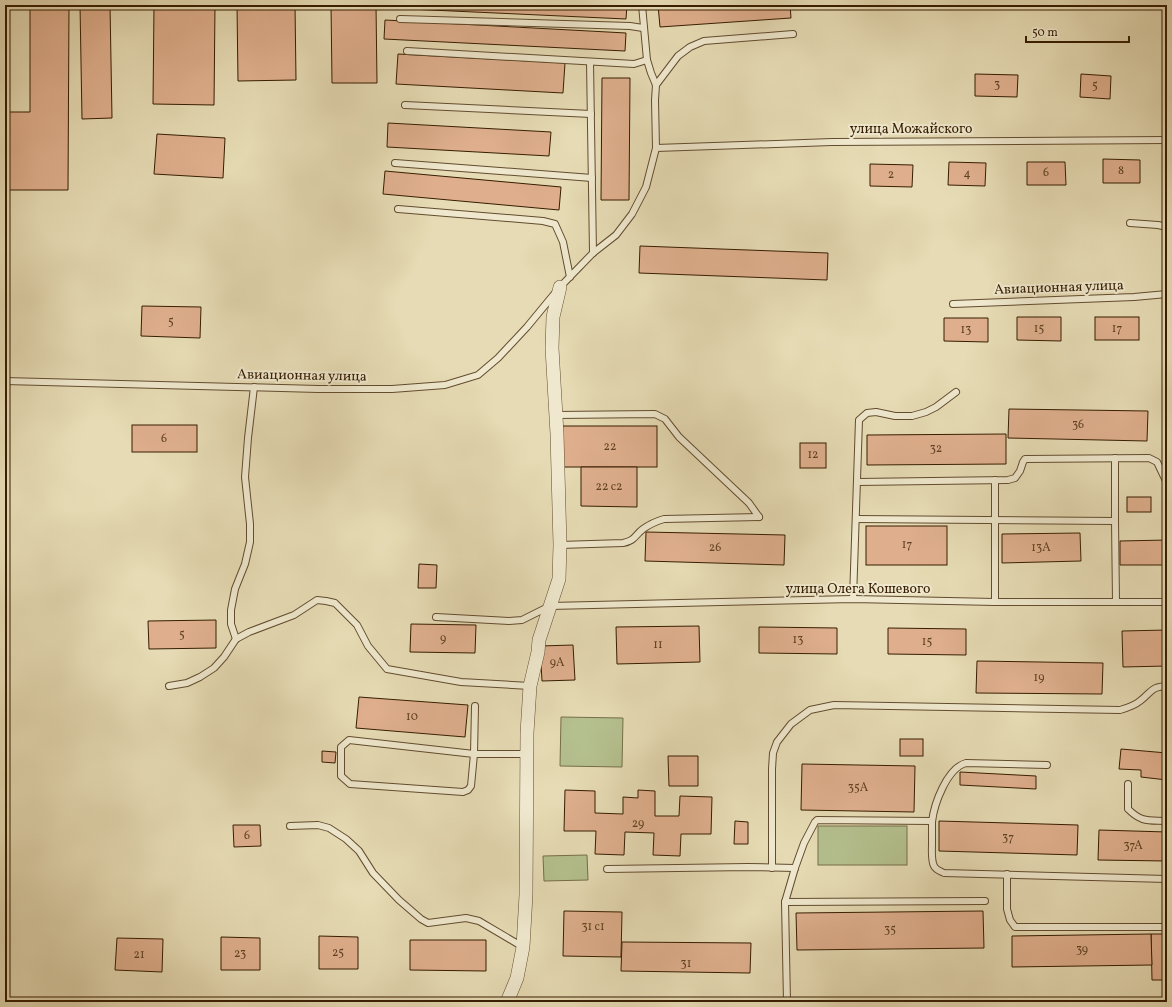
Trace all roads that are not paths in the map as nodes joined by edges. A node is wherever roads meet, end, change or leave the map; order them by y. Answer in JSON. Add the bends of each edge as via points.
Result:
{"nodes":[{"id":1,"x":642,"y":5,"type":"edge"},
{"id":2,"x":400,"y":19,"type":"dead end"},
{"id":3,"x":643,"y":28,"type":"junction"},
{"id":4,"x":794,"y":34,"type":"dead end"},
{"id":5,"x":408,"y":51,"type":"dead end"},
{"id":6,"x":647,"y":60,"type":"junction"},
{"id":7,"x":590,"y":62,"type":"junction"},
{"id":8,"x":656,"y":85,"type":"junction"},
{"id":9,"x":405,"y":105,"type":"dead end"},
{"id":10,"x":591,"y":114,"type":"junction"},
{"id":11,"x":1167,"y":140,"type":"edge"},
{"id":12,"x":656,"y":148,"type":"junction"},
{"id":13,"x":395,"y":163,"type":"dead end"},
{"id":14,"x":592,"y":178,"type":"junction"},
{"id":15,"x":398,"y":209,"type":"dead end"},
{"id":16,"x":1130,"y":223,"type":"dead end"},
{"id":17,"x":1167,"y":228,"type":"edge"},
{"id":18,"x":593,"y":253,"type":"junction"},
{"id":19,"x":570,"y":277,"type":"junction"},
{"id":20,"x":560,"y":287,"type":"junction"},
{"id":21,"x":1167,"y":294,"type":"edge"},
{"id":22,"x":953,"y":304,"type":"dead end"},
{"id":23,"x":5,"y":381,"type":"edge"},
{"id":24,"x":254,"y":387,"type":"junction"},
{"id":25,"x":956,"y":392,"type":"dead end"},
{"id":26,"x":556,"y":415,"type":"junction"},
{"id":27,"x":1115,"y":458,"type":"junction"},
{"id":28,"x":995,"y":480,"type":"junction"},
{"id":29,"x":857,"y":482,"type":"junction"},
{"id":30,"x":1167,"y":483,"type":"edge"},
{"id":31,"x":856,"y":519,"type":"junction"},
{"id":32,"x":995,"y":520,"type":"junction"},
{"id":33,"x":1115,"y":521,"type":"junction"},
{"id":34,"x":560,"y":545,"type":"junction"},
{"id":35,"x":853,"y":599,"type":"junction"},
{"id":36,"x":1116,"y":601,"type":"junction"},
{"id":37,"x":995,"y":602,"type":"junction"},
{"id":38,"x":1167,"y":602,"type":"edge"},
{"id":39,"x":550,"y":606,"type":"junction"},
{"id":40,"x":436,"y":617,"type":"dead end"},
{"id":41,"x":236,"y":640,"type":"junction"},
{"id":42,"x":169,"y":686,"type":"dead end"},
{"id":43,"x":530,"y":686,"type":"junction"},
{"id":44,"x":1167,"y":686,"type":"edge"},
{"id":45,"x":475,"y":706,"type":"dead end"},
{"id":46,"x":474,"y":754,"type":"junction"},
{"id":47,"x":527,"y":754,"type":"junction"},
{"id":48,"x":1047,"y":765,"type":"dead end"},
{"id":49,"x":1128,"y":784,"type":"dead end"},
{"id":50,"x":932,"y":821,"type":"junction"},
{"id":51,"x":1167,"y":821,"type":"edge"},
{"id":52,"x":290,"y":826,"type":"dead end"},
{"id":53,"x":772,"y":868,"type":"junction"},
{"id":54,"x":795,"y":868,"type":"junction"},
{"id":55,"x":607,"y":869,"type":"dead end"},
{"id":56,"x":1007,"y":874,"type":"junction"},
{"id":57,"x":1167,"y":879,"type":"edge"},
{"id":58,"x":985,"y":901,"type":"dead end"},
{"id":59,"x":786,"y":902,"type":"junction"},
{"id":60,"x":1167,"y":927,"type":"edge"},
{"id":61,"x":523,"y":947,"type":"junction"},
{"id":62,"x":507,"y":1002,"type":"edge"},
{"id":63,"x":787,"y":1002,"type":"edge"}],
"edges":[{"from":1,"to":3,"type":"lane"},
{"from":2,"to":3,"type":"lane"},
{"from":3,"to":6,"type":"lane"},
{"from":4,"to":8,"type":"lane","via":[[704,41],[678,56]]},
{"from":5,"to":7,"type":"lane"},
{"from":6,"to":7,"type":"lane","via":[[634,64]]},
{"from":6,"to":8,"type":"lane"},
{"from":7,"to":10,"type":"lane"},
{"from":8,"to":12,"type":"lane","name":"Авиационная улица"},
{"from":9,"to":10,"type":"lane"},
{"from":10,"to":14,"type":"lane"},
{"from":11,"to":12,"type":"lane","name":"улица Можайского","via":[[832,142]]},
{"from":12,"to":18,"type":"lane","name":"Авиационная улица","via":[[646,187],[632,214],[616,235]]},
{"from":13,"to":14,"type":"lane"},
{"from":14,"to":18,"type":"lane"},
{"from":15,"to":19,"type":"lane","via":[[555,224],[563,242]]},
{"from":16,"to":17,"type":"lane"},
{"from":18,"to":19,"type":"lane","name":"Авиационная улица"},
{"from":19,"to":20,"type":"lane","name":"Авиационная улица"},
{"from":20,"to":24,"type":"lane","name":"Авиационная улица","via":[[527,327],[478,375],[445,385],[392,389]]},
{"from":20,"to":26,"type":"street","via":[[553,317],[552,348]]},
{"from":21,"to":22,"type":"lane","name":"Авиационная улица","via":[[1134,298]]},
{"from":23,"to":24,"type":"lane","name":"Авиационная улица"},
{"from":24,"to":41,"type":"lane","via":[[245,477],[250,542],[231,610],[231,624]]},
{"from":25,"to":29,"type":"lane","via":[[926,412],[912,416],[867,413],[859,420]]},
{"from":26,"to":34,"type":"street"},
{"from":26,"to":34,"type":"lane","via":[[655,414],[665,419],[679,437],[749,503],[759,517],[664,519],[643,529],[630,542]]},
{"from":27,"to":28,"type":"lane","via":[[1025,459],[1015,478]]},
{"from":27,"to":30,"type":"lane","via":[[1149,458],[1157,462]]},
{"from":27,"to":33,"type":"lane"},
{"from":28,"to":29,"type":"lane"},
{"from":28,"to":32,"type":"lane"},
{"from":29,"to":31,"type":"lane"},
{"from":31,"to":32,"type":"lane"},
{"from":31,"to":35,"type":"lane"},
{"from":32,"to":33,"type":"lane"},
{"from":32,"to":37,"type":"lane"},
{"from":33,"to":36,"type":"lane"},
{"from":34,"to":39,"type":"street","via":[[559,579]]},
{"from":35,"to":37,"type":"lane","name":"улица Олега Кошевого"},
{"from":35,"to":39,"type":"lane","name":"улица Олега Кошевого"},
{"from":36,"to":37,"type":"lane","name":"улица Олега Кошевого"},
{"from":36,"to":38,"type":"lane","name":"улица Олега Кошевого"},
{"from":39,"to":40,"type":"lane","via":[[522,620]]},
{"from":39,"to":43,"type":"street","via":[[539,640]]},
{"from":41,"to":42,"type":"lane","via":[[214,668],[187,683]]},
{"from":41,"to":43,"type":"lane","via":[[249,632],[294,615],[317,600],[326,601],[335,604],[357,625],[368,646],[387,669],[461,682]]},
{"from":43,"to":47,"type":"street"},
{"from":44,"to":53,"type":"lane","via":[[1150,691],[1130,708],[1120,710],[834,705],[810,710],[791,724],[777,742],[773,753]]},
{"from":45,"to":46,"type":"lane"},
{"from":46,"to":46,"type":"lane","via":[[349,740],[341,747],[341,776],[350,784],[463,792],[472,786]]},
{"from":46,"to":47,"type":"lane"},
{"from":47,"to":61,"type":"street"},
{"from":48,"to":50,"type":"lane","via":[[961,764],[944,782]]},
{"from":49,"to":51,"type":"lane","via":[[1128,809],[1143,820]]},
{"from":50,"to":54,"type":"lane","via":[[817,820],[804,843]]},
{"from":50,"to":56,"type":"lane","via":[[932,859],[938,871]]},
{"from":52,"to":61,"type":"lane","via":[[318,825],[346,839],[399,900],[428,924],[466,918],[479,922]]},
{"from":53,"to":54,"type":"lane"},
{"from":53,"to":55,"type":"lane"},
{"from":54,"to":59,"type":"lane"},
{"from":56,"to":57,"type":"lane"},
{"from":56,"to":60,"type":"lane","via":[[1007,909],[1010,920],[1016,927]]},
{"from":58,"to":59,"type":"lane"},
{"from":59,"to":63,"type":"lane"},
{"from":61,"to":62,"type":"street","via":[[517,978]]}]}
